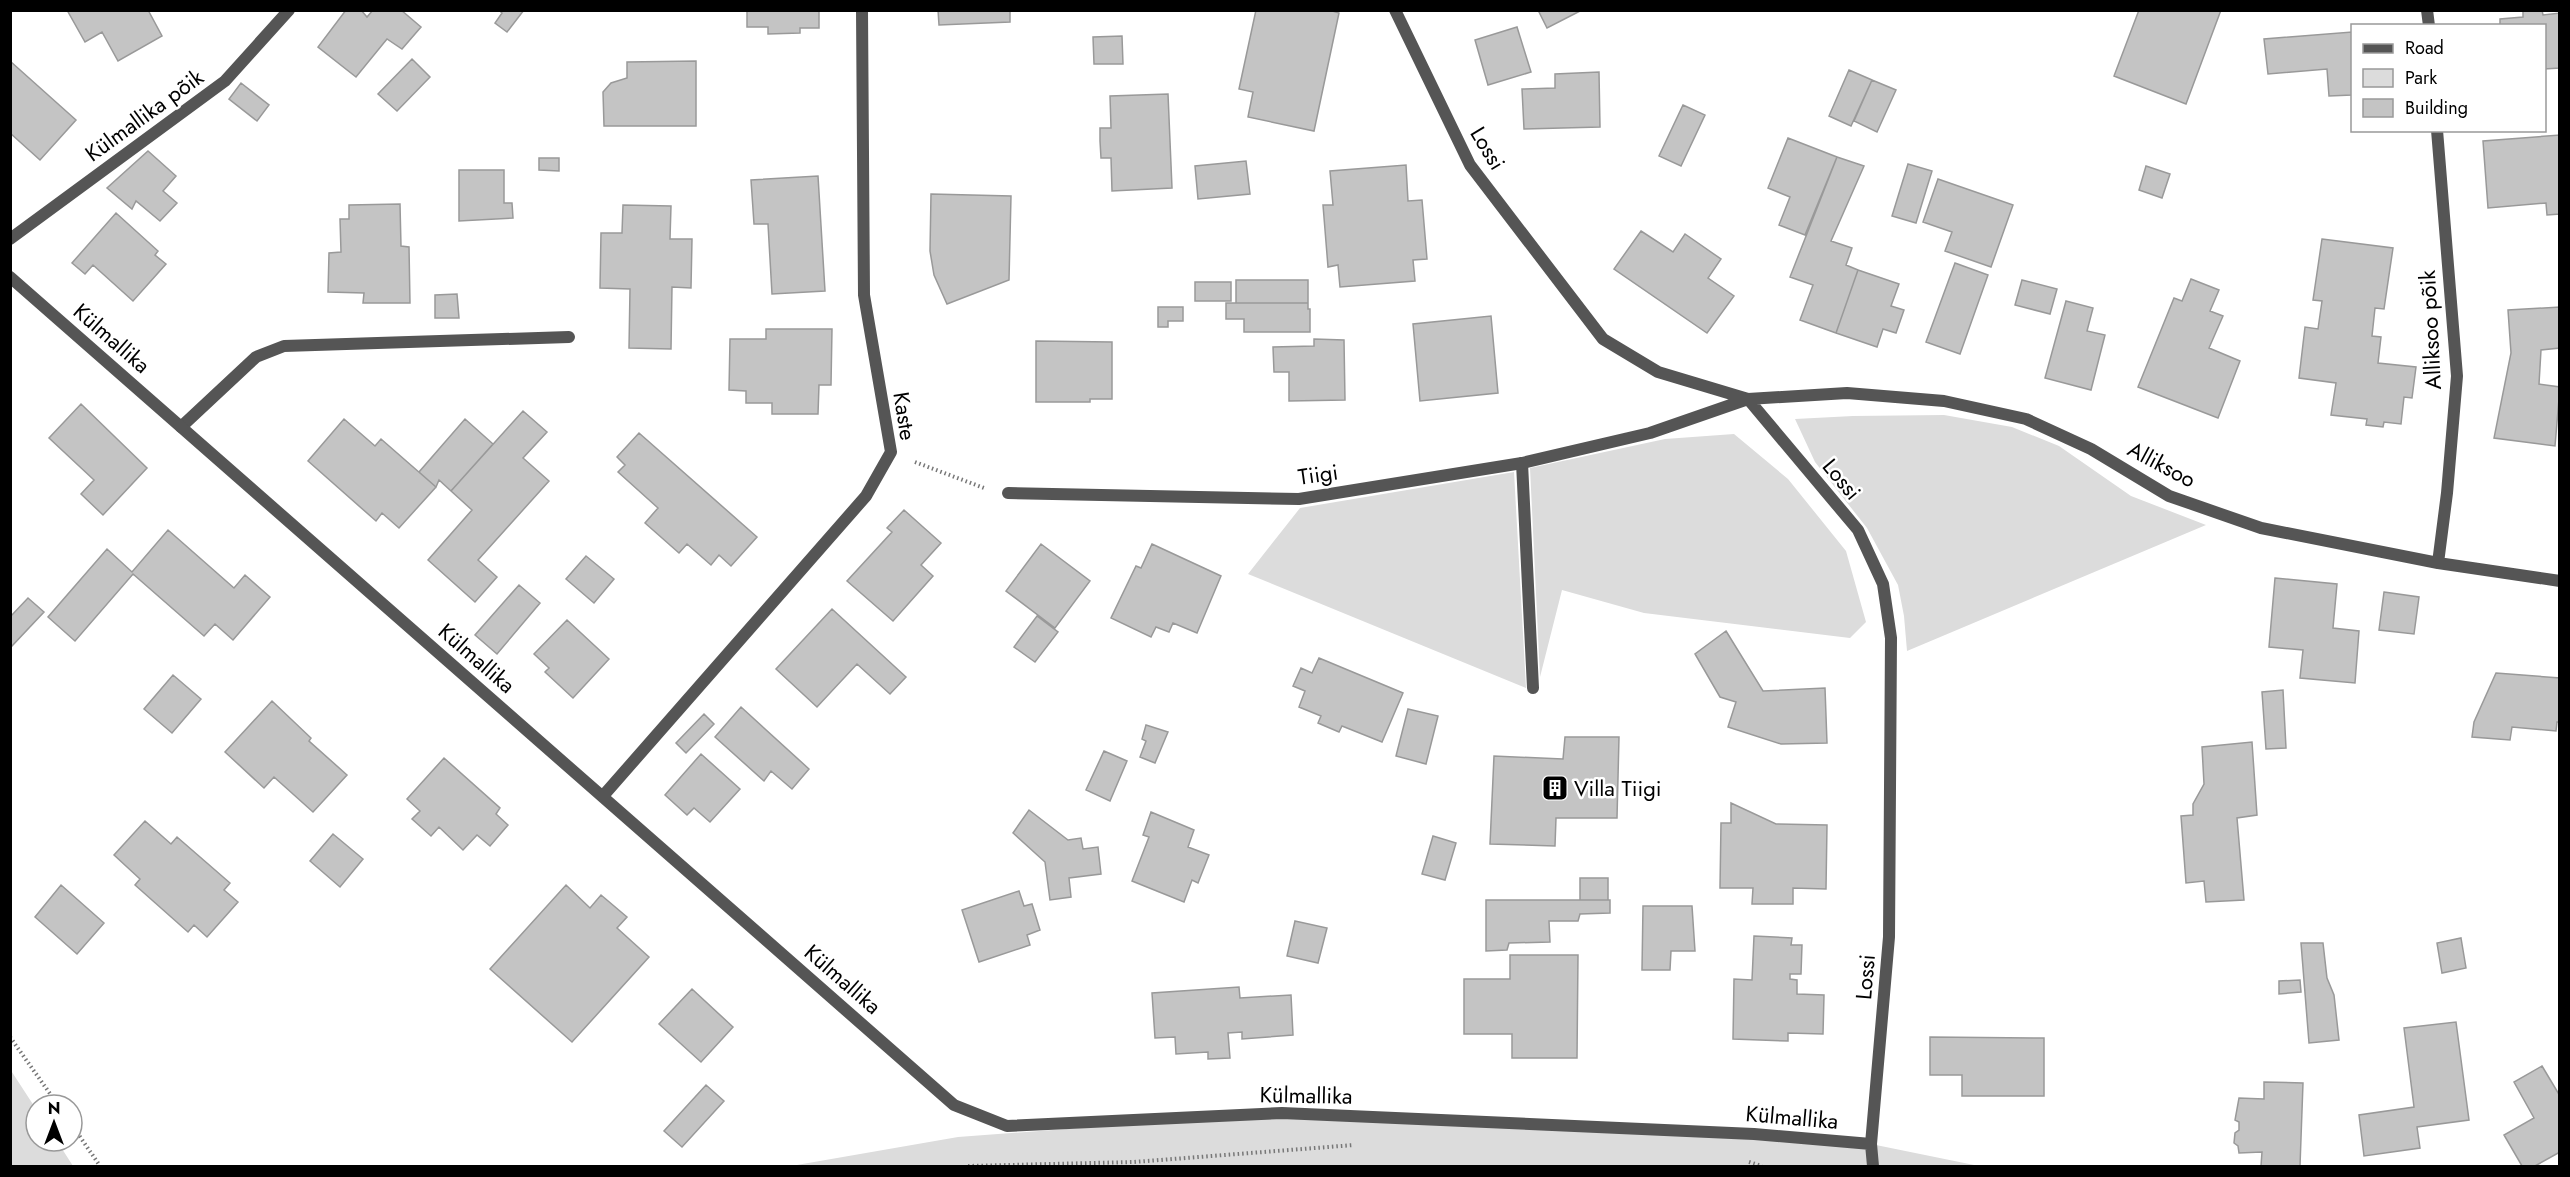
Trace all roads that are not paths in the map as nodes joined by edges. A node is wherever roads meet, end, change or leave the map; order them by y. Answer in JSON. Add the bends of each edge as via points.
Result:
{"nodes":[{"id":1,"x":289,"y":10,"type":"edge"},
{"id":2,"x":862,"y":10,"type":"edge"},
{"id":3,"x":1395,"y":10,"type":"edge"},
{"id":4,"x":2437,"y":132,"type":"edge"},
{"id":5,"x":10,"y":239,"type":"edge"},
{"id":6,"x":10,"y":277,"type":"edge"},
{"id":7,"x":569,"y":337,"type":"dead end"},
{"id":8,"x":1748,"y":399,"type":"junction"},
{"id":9,"x":181,"y":427,"type":"junction"},
{"id":10,"x":1522,"y":463,"type":"junction"},
{"id":11,"x":1008,"y":493,"type":"road end"},
{"id":12,"x":2438,"y":563,"type":"junction"},
{"id":13,"x":2559,"y":581,"type":"edge"},
{"id":14,"x":1533,"y":688,"type":"dead end"},
{"id":15,"x":603,"y":796,"type":"junction"},
{"id":16,"x":1871,"y":1144,"type":"junction"},
{"id":17,"x":1873,"y":1167,"type":"edge"}],
"edges":[{"from":1,"to":5,"type":"street","name":"Külmallika põik","via":[[225,81]]},
{"from":2,"to":15,"type":"street","name":"Kaste","via":[[864,296],[891,452],[866,496]]},
{"from":3,"to":8,"type":"street","name":"Lossi","via":[[1470,165],[1604,339],[1658,372]]},
{"from":4,"to":12,"type":"street","name":"Alliksoo põik","via":[[2457,376]]},
{"from":6,"to":9,"type":"street","name":"Külmallika"},
{"from":7,"to":9,"type":"street","via":[[284,346],[256,357]]},
{"from":8,"to":10,"type":"street","name":"Tiigi","via":[[1650,432]]},
{"from":8,"to":12,"type":"street","name":"Alliksoo","via":[[1847,393],[1944,400],[2026,419],[2091,449],[2169,496],[2261,528]]},
{"from":8,"to":16,"type":"street","name":"Lossi","via":[[1858,530],[1883,584],[1891,638],[1889,937]]},
{"from":9,"to":15,"type":"street","name":"Külmallika"},
{"from":10,"to":11,"type":"street","name":"Tiigi","via":[[1299,499]]},
{"from":10,"to":14,"type":"street"},
{"from":12,"to":13,"type":"street","name":"Alliksoo"},
{"from":15,"to":16,"type":"street","name":"Külmallika","via":[[954,1105],[1007,1126],[1282,1113],[1754,1134]]},
{"from":16,"to":17,"type":"street","name":"Lossi"}]}
